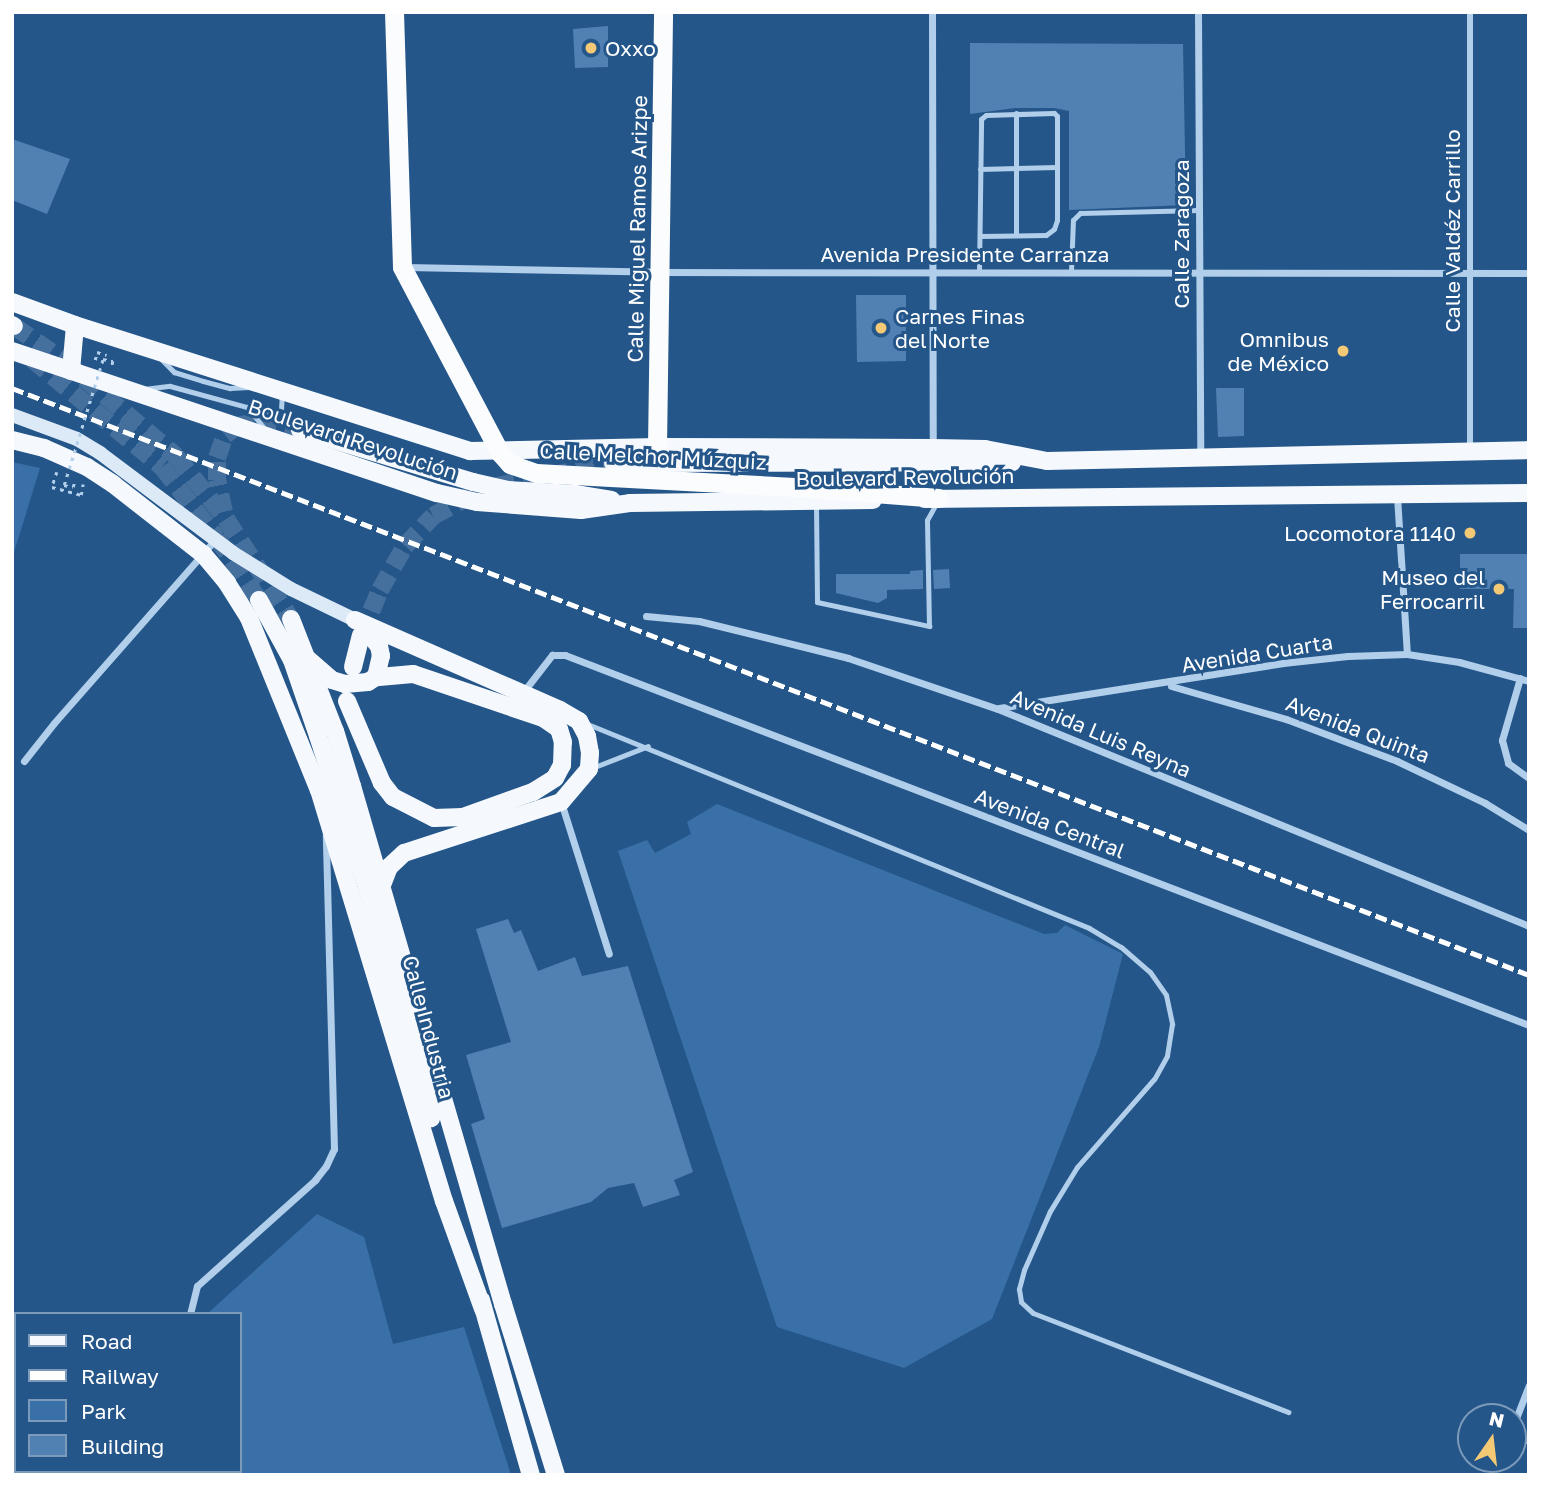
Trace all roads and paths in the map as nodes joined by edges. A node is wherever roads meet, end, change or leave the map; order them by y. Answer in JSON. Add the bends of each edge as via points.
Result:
{"nodes":[{"id":1,"x":394,"y":12,"type":"edge"},
{"id":2,"x":663,"y":12,"type":"edge"},
{"id":3,"x":932,"y":12,"type":"edge"},
{"id":4,"x":1198,"y":12,"type":"edge"},
{"id":5,"x":1470,"y":12,"type":"edge"},
{"id":6,"x":1016,"y":113,"type":"junction"},
{"id":7,"x":1057,"y":167,"type":"junction"},
{"id":8,"x":1018,"y":168,"type":"junction"},
{"id":9,"x":980,"y":169,"type":"junction"},
{"id":10,"x":1199,"y":210,"type":"junction"},
{"id":11,"x":1016,"y":235,"type":"junction"},
{"id":12,"x":980,"y":236,"type":"junction"},
{"id":13,"x":402,"y":267,"type":"junction"},
{"id":14,"x":933,"y":271,"type":"junction"},
{"id":15,"x":979,"y":271,"type":"junction"},
{"id":16,"x":1071,"y":271,"type":"junction"},
{"id":17,"x":1470,"y":271,"type":"junction"},
{"id":18,"x":659,"y":272,"type":"junction"},
{"id":19,"x":1199,"y":272,"type":"junction"},
{"id":20,"x":1529,"y":273,"type":"edge"},
{"id":21,"x":12,"y":302,"type":"edge"},
{"id":22,"x":75,"y":325,"type":"junction"},
{"id":23,"x":12,"y":351,"type":"edge"},
{"id":24,"x":103,"y":359,"type":"dead end"},
{"id":25,"x":71,"y":371,"type":"junction"},
{"id":26,"x":134,"y":391,"type":"junction"},
{"id":27,"x":282,"y":391,"type":"junction"},
{"id":28,"x":247,"y":407,"type":"junction"},
{"id":29,"x":12,"y":415,"type":"edge"},
{"id":30,"x":300,"y":430,"type":"tunnel mouth"},
{"id":31,"x":271,"y":436,"type":"junction"},
{"id":32,"x":12,"y":440,"type":"edge"},
{"id":33,"x":657,"y":447,"type":"junction"},
{"id":34,"x":933,"y":448,"type":"junction"},
{"id":35,"x":1470,"y":450,"type":"junction"},
{"id":36,"x":1529,"y":450,"type":"edge"},
{"id":37,"x":500,"y":453,"type":"junction"},
{"id":38,"x":1200,"y":456,"type":"junction"},
{"id":39,"x":1047,"y":461,"type":"junction"},
{"id":40,"x":613,"y":463,"type":"tunnel mouth"},
{"id":41,"x":87,"y":467,"type":"junction"},
{"id":42,"x":1529,"y":493,"type":"edge"},
{"id":43,"x":1396,"y":495,"type":"junction"},
{"id":44,"x":939,"y":498,"type":"junction"},
{"id":45,"x":816,"y":502,"type":"junction"},
{"id":46,"x":630,"y":503,"type":"junction"},
{"id":47,"x":209,"y":548,"type":"junction"},
{"id":48,"x":259,"y":600,"type":"tunnel mouth"},
{"id":49,"x":646,"y":616,"type":"dead end"},
{"id":50,"x":290,"y":619,"type":"tunnel mouth"},
{"id":51,"x":358,"y":628,"type":"junction"},
{"id":52,"x":1407,"y":654,"type":"junction"},
{"id":53,"x":309,"y":660,"type":"junction"},
{"id":54,"x":353,"y":667,"type":"dead end"},
{"id":55,"x":376,"y":677,"type":"junction"},
{"id":56,"x":1520,"y":678,"type":"junction"},
{"id":57,"x":1529,"y":681,"type":"edge"},
{"id":58,"x":1166,"y":684,"type":"junction"},
{"id":59,"x":517,"y":701,"type":"junction"},
{"id":60,"x":998,"y":709,"type":"junction"},
{"id":61,"x":579,"y":721,"type":"junction"},
{"id":62,"x":648,"y":746,"type":"junction"},
{"id":63,"x":24,"y":761,"type":"dead end"},
{"id":64,"x":589,"y":769,"type":"junction"},
{"id":65,"x":1529,"y":778,"type":"edge"},
{"id":66,"x":330,"y":781,"type":"junction"},
{"id":67,"x":561,"y":802,"type":"junction"},
{"id":68,"x":327,"y":822,"type":"junction"},
{"id":69,"x":1529,"y":830,"type":"edge"},
{"id":70,"x":383,"y":883,"type":"junction"},
{"id":71,"x":1528,"y":922,"type":"edge"},
{"id":72,"x":609,"y":954,"type":"dead end"},
{"id":73,"x":1529,"y":1025,"type":"edge"},
{"id":74,"x":483,"y":1309,"type":"junction"},
{"id":75,"x":190,"y":1312,"type":"edge"},
{"id":76,"x":1529,"y":1385,"type":"edge"},
{"id":77,"x":1288,"y":1412,"type":"dead end"},
{"id":78,"x":1529,"y":1441,"type":"edge"},
{"id":79,"x":531,"y":1475,"type":"edge"},
{"id":80,"x":556,"y":1475,"type":"edge"}],
"edges":[{"from":1,"to":13,"type":"highway","name":"Calle Melchor Múzquiz"},
{"from":2,"to":18,"type":"highway","name":"Calle Miguel Ramos Arizpe"},
{"from":3,"to":14,"type":"street"},
{"from":4,"to":10,"type":"street","name":"Calle Zaragoza"},
{"from":5,"to":17,"type":"street","name":"Calle Valdéz Carrillo"},
{"from":6,"to":7,"type":"lane","via":[[1057,116]]},
{"from":6,"to":8,"type":"lane"},
{"from":6,"to":9,"type":"lane","via":[[981,118]]},
{"from":7,"to":8,"type":"lane"},
{"from":7,"to":11,"type":"lane","via":[[1054,229],[1046,235]]},
{"from":8,"to":9,"type":"lane"},
{"from":8,"to":11,"type":"lane"},
{"from":9,"to":12,"type":"lane"},
{"from":10,"to":16,"type":"lane","via":[[1080,213],[1073,220]]},
{"from":10,"to":19,"type":"street","name":"Calle Zaragoza"},
{"from":11,"to":12,"type":"lane"},
{"from":12,"to":15,"type":"lane"},
{"from":13,"to":18,"type":"street","name":"Avenida Presidente Carranza"},
{"from":13,"to":37,"type":"highway","name":"Calle Melchor Múzquiz"},
{"from":14,"to":15,"type":"street","name":"Avenida Presidente Carranza"},
{"from":14,"to":18,"type":"street","name":"Avenida Presidente Carranza"},
{"from":14,"to":34,"type":"street"},
{"from":15,"to":16,"type":"street","name":"Avenida Presidente Carranza"},
{"from":16,"to":19,"type":"street","name":"Avenida Presidente Carranza"},
{"from":17,"to":19,"type":"street","name":"Avenida Presidente Carranza"},
{"from":17,"to":20,"type":"street","name":"Avenida Presidente Carranza"},
{"from":17,"to":35,"type":"street","name":"Calle Valdéz Carrillo"},
{"from":18,"to":33,"type":"highway","name":"Calle Miguel Ramos Arizpe"},
{"from":19,"to":38,"type":"street","name":"Calle Zaragoza"},
{"from":21,"to":22,"type":"main road"},
{"from":22,"to":25,"type":"main road"},
{"from":22,"to":27,"type":"main road"},
{"from":23,"to":25,"type":"main road","name":"Boulevard Revolución"},
{"from":24,"to":41,"type":"path","bridge":true,"via":[[64,485],[73,487],[75,477],[57,472],[52,487],[80,495]]},
{"from":25,"to":26,"type":"main road","name":"Boulevard Revolución"},
{"from":26,"to":28,"type":"lane","via":[[170,386]]},
{"from":26,"to":31,"type":"main road","name":"Boulevard Revolución"},
{"from":27,"to":28,"type":"lane","via":[[283,403],[277,413]]},
{"from":27,"to":37,"type":"main road","via":[[443,445]]},
{"from":28,"to":31,"type":"lane"},
{"from":29,"to":47,"type":"main road","via":[[77,439],[100,453]]},
{"from":30,"to":46,"type":"main road","via":[[507,490]]},
{"from":31,"to":46,"type":"main road","name":"Boulevard Revolución","via":[[437,493],[477,502],[581,510]]},
{"from":32,"to":41,"type":"main road"},
{"from":33,"to":34,"type":"main road"},
{"from":33,"to":37,"type":"main road"},
{"from":34,"to":39,"type":"main road","via":[[985,449]]},
{"from":35,"to":36,"type":"main road"},
{"from":35,"to":38,"type":"main road"},
{"from":37,"to":44,"type":"highway","name":"Calle Melchor Múzquiz","via":[[518,469],[537,473]]},
{"from":38,"to":39,"type":"main road"},
{"from":39,"to":40,"type":"main road"},
{"from":41,"to":47,"type":"main road"},
{"from":42,"to":43,"type":"main road","name":"Boulevard Revolución"},
{"from":43,"to":44,"type":"main road","name":"Boulevard Revolución"},
{"from":43,"to":52,"type":"street"},
{"from":44,"to":45,"type":"main road","name":"Boulevard Revolución"},
{"from":44,"to":45,"type":"lane","via":[[927,520],[929,626],[817,602]]},
{"from":45,"to":46,"type":"main road","name":"Boulevard Revolución"},
{"from":47,"to":51,"type":"main road","bridge":true,"via":[[233,553]]},
{"from":47,"to":63,"type":"street"},
{"from":47,"to":68,"type":"main road","via":[[249,618],[319,790]]},
{"from":48,"to":66,"type":"main road","name":"Calle Industria","via":[[292,660]]},
{"from":49,"to":60,"type":"street","name":"Avenida Luis Reyna","via":[[699,621],[848,658]]},
{"from":50,"to":53,"type":"main road","name":"Calle Industria"},
{"from":51,"to":54,"type":"main road"},
{"from":51,"to":55,"type":"main road","via":[[379,646]]},
{"from":51,"to":59,"type":"main road"},
{"from":52,"to":56,"type":"street","name":"Avenida Cuarta"},
{"from":52,"to":58,"type":"street","name":"Avenida Cuarta","via":[[1283,663]]},
{"from":53,"to":55,"type":"main road","via":[[332,680],[345,684]]},
{"from":53,"to":70,"type":"main road","name":"Calle Industria","bridge":true},
{"from":55,"to":59,"type":"main road","via":[[413,674]]},
{"from":56,"to":57,"type":"street","name":"Avenida Cuarta"},
{"from":56,"to":65,"type":"street","via":[[1502,740],[1508,763]]},
{"from":58,"to":60,"type":"street","name":"Avenida Cuarta"},
{"from":58,"to":69,"type":"street","name":"Avenida Quinta","via":[[1286,719],[1396,761],[1485,803]]},
{"from":59,"to":61,"type":"main road"},
{"from":59,"to":66,"type":"main road","via":[[559,729],[564,752],[555,778],[533,792],[463,817],[434,818],[393,797],[382,783],[348,697]]},
{"from":59,"to":73,"type":"street","name":"Avenida Central","via":[[552,655],[558,654]]},
{"from":60,"to":71,"type":"street","name":"Avenida Luis Reyna"},
{"from":61,"to":62,"type":"lane"},
{"from":61,"to":64,"type":"main road","via":[[587,736]]},
{"from":62,"to":64,"type":"lane"},
{"from":62,"to":77,"type":"lane","via":[[743,789],[1089,928],[1150,972],[1166,995],[1172,1024],[1167,1056],[1154,1079],[1077,1167],[1024,1270],[1021,1302],[1033,1313]]},
{"from":64,"to":67,"type":"main road"},
{"from":66,"to":74,"type":"main road","name":"Calle Industria","via":[[367,887]]},
{"from":67,"to":70,"type":"main road","via":[[404,853],[389,867]]},
{"from":67,"to":72,"type":"street"},
{"from":68,"to":74,"type":"main road","via":[[444,1201]]},
{"from":68,"to":75,"type":"street","via":[[334,1149],[315,1180],[197,1286]]},
{"from":70,"to":80,"type":"main road","name":"Calle Industria"},
{"from":74,"to":79,"type":"main road","name":"Calle Industria"},
{"from":76,"to":78,"type":"street","via":[[1513,1426],[1517,1435]]}]}
